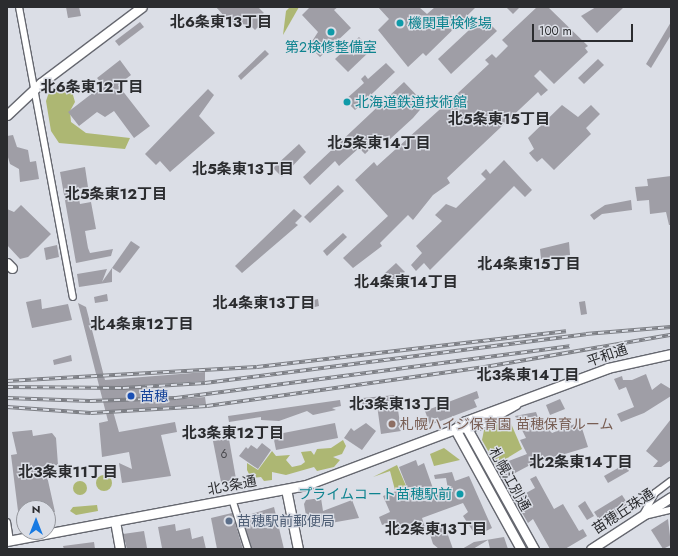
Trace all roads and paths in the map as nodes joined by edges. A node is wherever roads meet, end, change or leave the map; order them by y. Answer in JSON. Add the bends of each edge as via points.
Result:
{"nodes":[{"id":1,"x":19,"y":7,"type":"edge"},
{"id":2,"x":142,"y":7,"type":"edge"},
{"id":3,"x":34,"y":90,"type":"junction"},
{"id":4,"x":7,"y":115,"type":"edge"},
{"id":5,"x":73,"y":297,"type":"dead end"},
{"id":6,"x":671,"y":354,"type":"edge"},
{"id":7,"x":465,"y":425,"type":"junction"},
{"id":8,"x":455,"y":429,"type":"junction"},
{"id":9,"x":671,"y":481,"type":"edge"},
{"id":10,"x":286,"y":488,"type":"junction"},
{"id":11,"x":671,"y":497,"type":"edge"},
{"id":12,"x":232,"y":499,"type":"junction"},
{"id":13,"x":671,"y":510,"type":"edge"},
{"id":14,"x":643,"y":515,"type":"junction"},
{"id":15,"x":115,"y":521,"type":"junction"},
{"id":16,"x":7,"y":522,"type":"edge"},
{"id":17,"x":9,"y":544,"type":"edge"},
{"id":18,"x":120,"y":549,"type":"edge"},
{"id":19,"x":248,"y":549,"type":"edge"},
{"id":20,"x":298,"y":549,"type":"edge"},
{"id":21,"x":521,"y":549,"type":"edge"},
{"id":22,"x":534,"y":549,"type":"edge"},
{"id":23,"x":591,"y":549,"type":"edge"}],
"edges":[{"from":1,"to":3,"type":"street"},
{"from":2,"to":3,"type":"street"},
{"from":3,"to":4,"type":"street"},
{"from":3,"to":5,"type":"street"},
{"from":6,"to":7,"type":"street","name":"平和通","via":[[608,368]]},
{"from":7,"to":8,"type":"street","name":"北3条通"},
{"from":7,"to":22,"type":"street","name":"札幌江別通"},
{"from":8,"to":10,"type":"street","name":"北3条通","via":[[324,480]]},
{"from":8,"to":21,"type":"street","name":"札幌江別通"},
{"from":9,"to":14,"type":"street","via":[[655,493]]},
{"from":10,"to":12,"type":"street","name":"北3条通"},
{"from":10,"to":20,"type":"street"},
{"from":11,"to":14,"type":"street","name":"苗穂丘珠通"},
{"from":12,"to":15,"type":"street","name":"北3条通"},
{"from":12,"to":19,"type":"street"},
{"from":13,"to":14,"type":"street"},
{"from":14,"to":23,"type":"street","name":"苗穂丘珠通"},
{"from":15,"to":17,"type":"street","name":"北3条通"},
{"from":15,"to":18,"type":"street"},
{"from":16,"to":17,"type":"street"}]}
